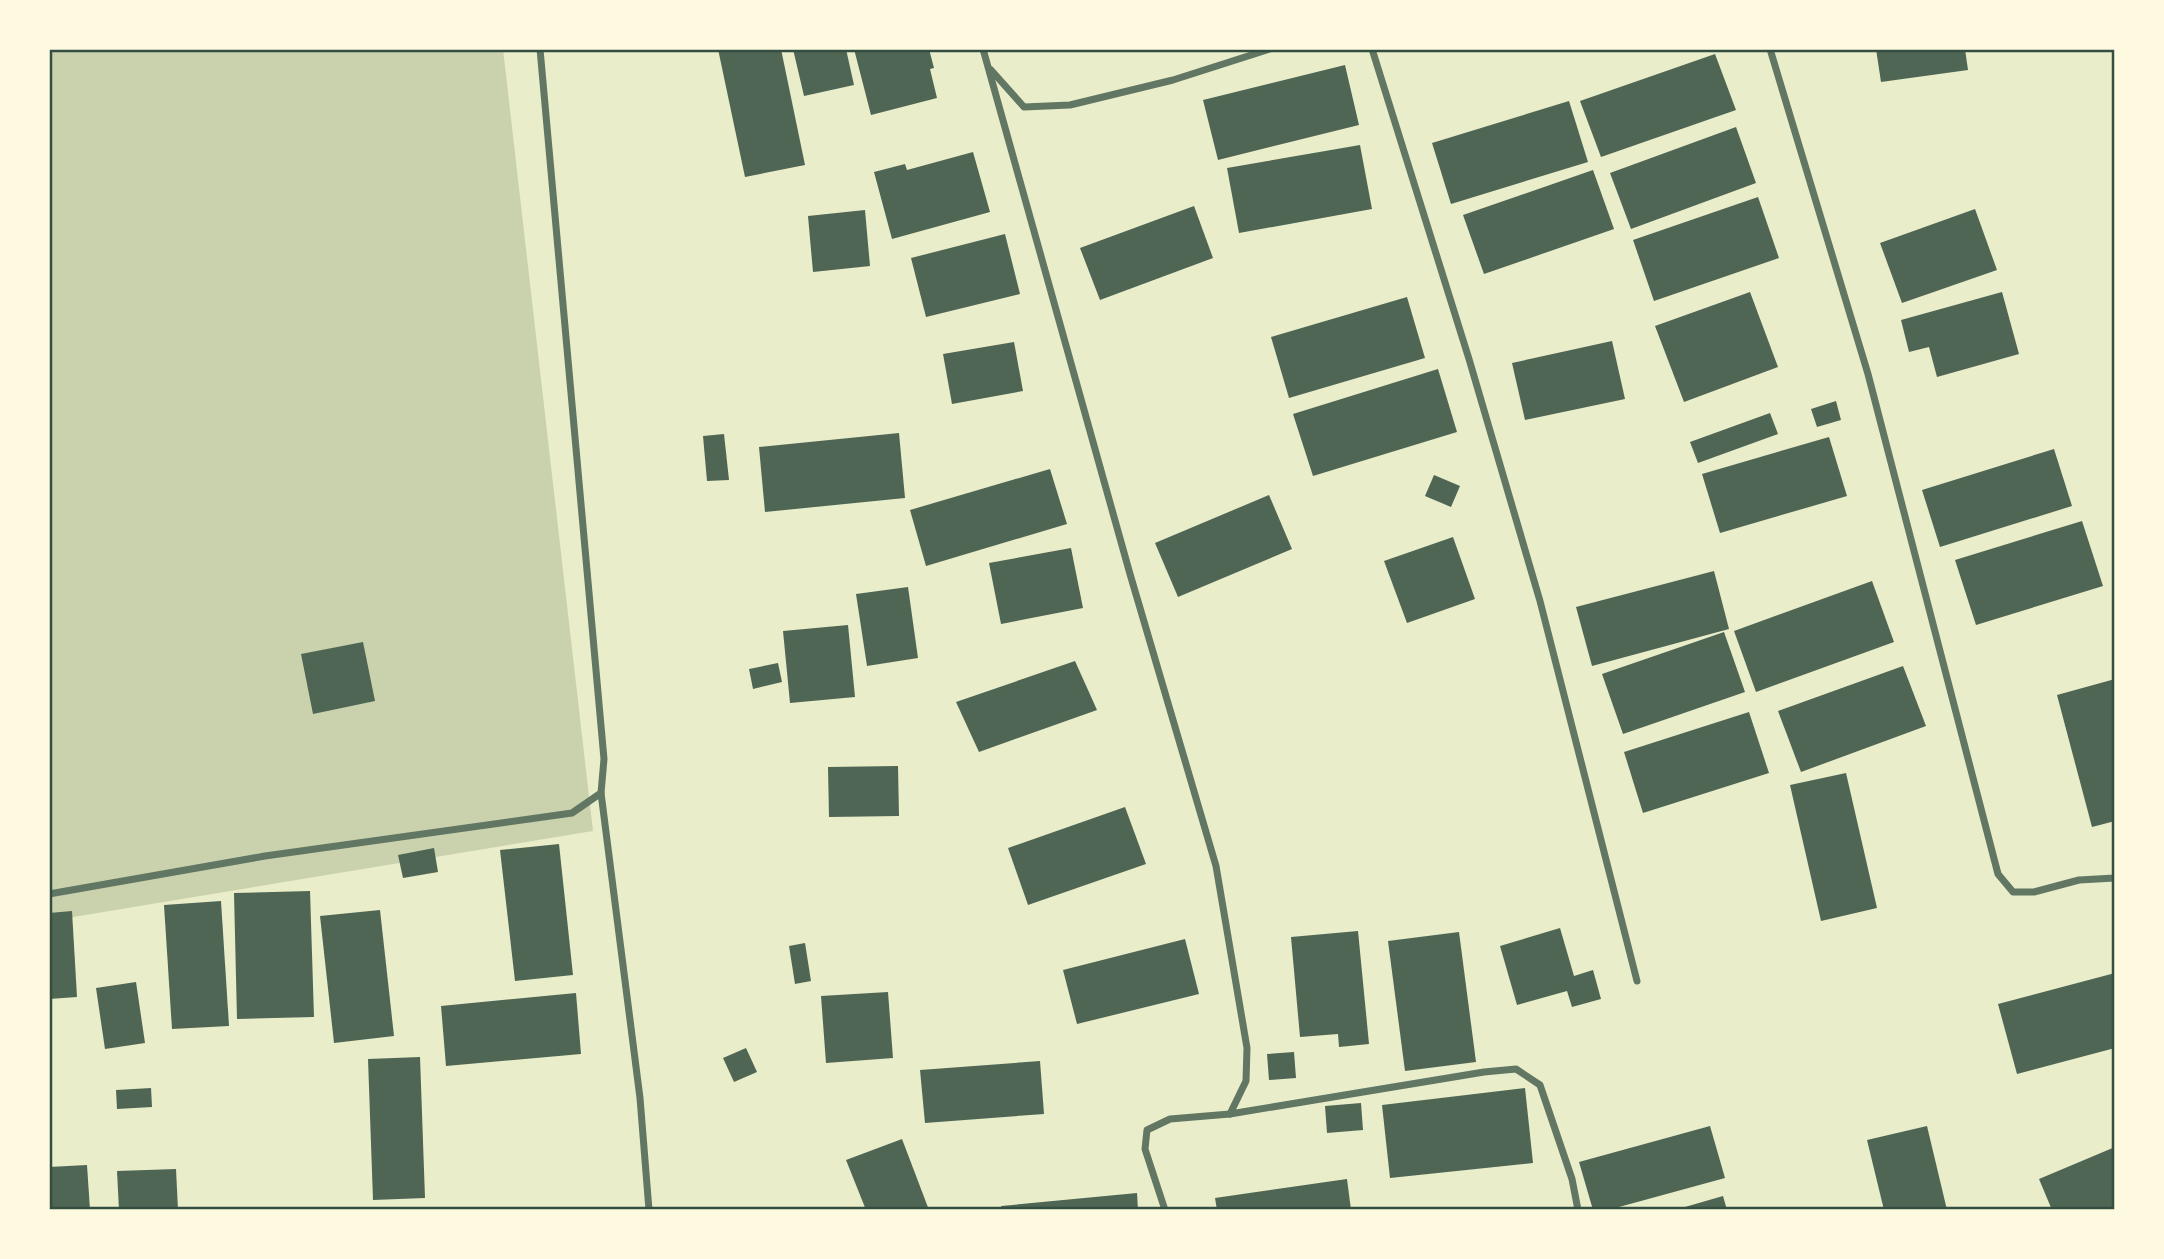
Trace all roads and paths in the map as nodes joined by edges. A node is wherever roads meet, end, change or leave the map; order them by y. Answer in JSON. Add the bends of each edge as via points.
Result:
{"nodes":[{"id":1,"x":540,"y":49,"type":"edge"},
{"id":2,"x":983,"y":49,"type":"edge"},
{"id":3,"x":1270,"y":49,"type":"edge"},
{"id":4,"x":1372,"y":49,"type":"edge"},
{"id":5,"x":1770,"y":49,"type":"edge"},
{"id":6,"x":988,"y":67,"type":"junction"},
{"id":7,"x":601,"y":793,"type":"junction"},
{"id":8,"x":2114,"y":880,"type":"edge"},
{"id":9,"x":49,"y":894,"type":"edge"},
{"id":10,"x":1637,"y":981,"type":"dead end"},
{"id":11,"x":1230,"y":1114,"type":"junction"},
{"id":12,"x":649,"y":1210,"type":"edge"},
{"id":13,"x":1165,"y":1210,"type":"edge"},
{"id":14,"x":1578,"y":1210,"type":"edge"}],
"edges":[{"from":1,"to":7,"type":"street","via":[[604,759]]},
{"from":2,"to":6,"type":"street"},
{"from":3,"to":6,"type":"street","via":[[1173,80],[1070,105],[1024,107]]},
{"from":4,"to":10,"type":"street","via":[[1540,601]]},
{"from":5,"to":8,"type":"street","via":[[1868,374],[1998,874],[2013,892],[2034,892],[2078,880]]},
{"from":6,"to":11,"type":"street","via":[[1216,866],[1247,1048],[1246,1081]]},
{"from":7,"to":9,"type":"street","via":[[572,813],[265,856]]},
{"from":7,"to":12,"type":"street","via":[[640,1098]]},
{"from":11,"to":13,"type":"street","via":[[1170,1119],[1147,1130],[1145,1149]]},
{"from":11,"to":14,"type":"street","via":[[1516,1069],[1540,1085]]}]}
